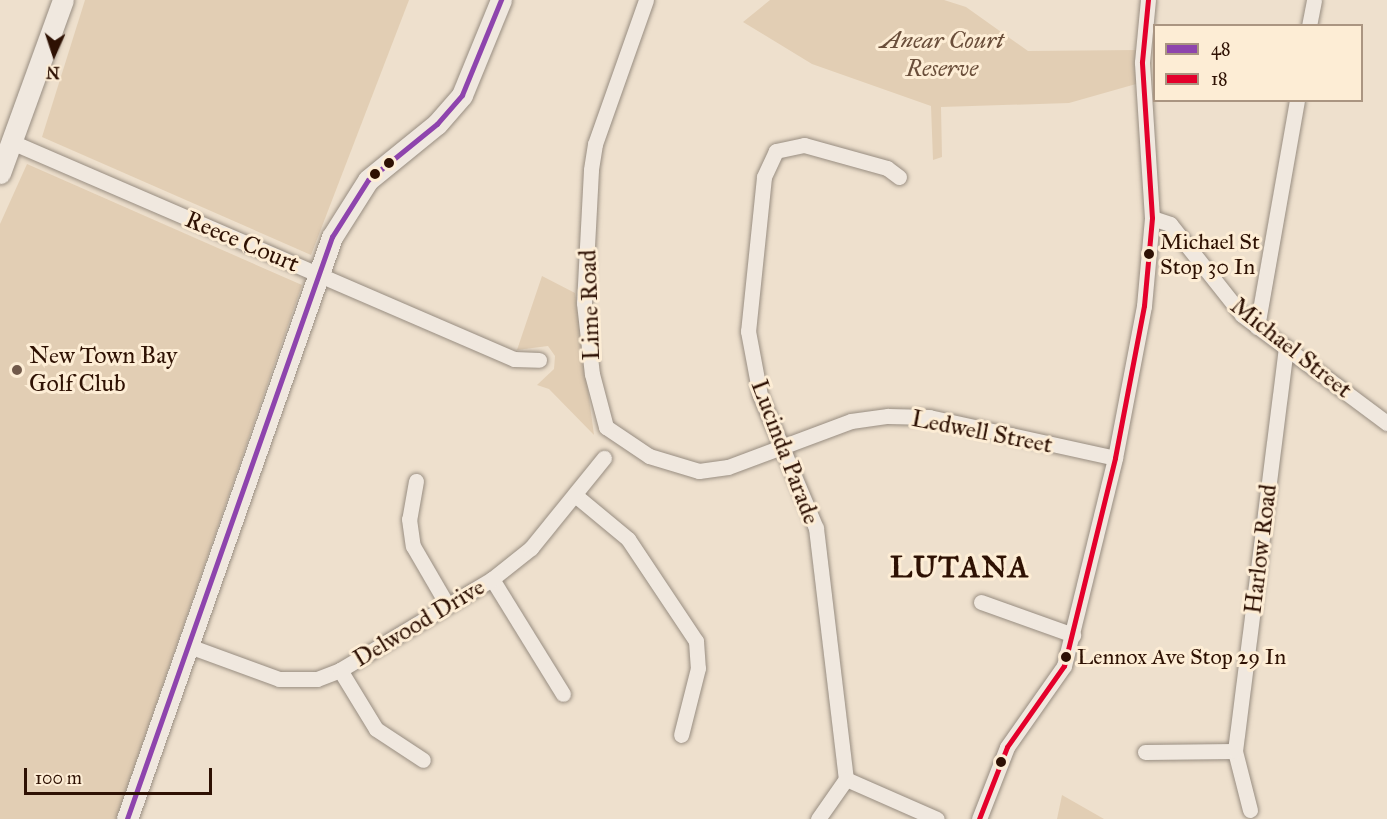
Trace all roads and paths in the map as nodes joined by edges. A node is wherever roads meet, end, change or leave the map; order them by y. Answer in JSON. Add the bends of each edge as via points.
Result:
{"nodes":[{"id":1,"x":63,"y":0,"type":"edge"},
{"id":2,"x":501,"y":0,"type":"edge"},
{"id":3,"x":646,"y":0,"type":"edge"},
{"id":4,"x":1148,"y":0,"type":"edge"},
{"id":5,"x":1314,"y":0,"type":"edge"},
{"id":6,"x":1309,"y":24,"type":"edge"},
{"id":7,"x":1297,"y":102,"type":"edge"},
{"id":8,"x":14,"y":143,"type":"junction"},
{"id":9,"x":0,"y":173,"type":"edge"},
{"id":10,"x":899,"y":177,"type":"dead end"},
{"id":11,"x":1152,"y":218,"type":"junction"},
{"id":12,"x":318,"y":275,"type":"junction"},
{"id":13,"x":1257,"y":327,"type":"junction"},
{"id":14,"x":1287,"y":347,"type":"junction"},
{"id":15,"x":538,"y":360,"type":"dead end"},
{"id":16,"x":1387,"y":423,"type":"edge"},
{"id":17,"x":781,"y":448,"type":"junction"},
{"id":18,"x":603,"y":458,"type":"dead end"},
{"id":19,"x":1115,"y":458,"type":"junction"},
{"id":20,"x":416,"y":481,"type":"dead end"},
{"id":21,"x":575,"y":495,"type":"junction"},
{"id":22,"x":492,"y":579,"type":"junction"},
{"id":23,"x":981,"y":602,"type":"dead end"},
{"id":24,"x":446,"y":603,"type":"junction"},
{"id":25,"x":1073,"y":635,"type":"junction"},
{"id":26,"x":189,"y":646,"type":"junction"},
{"id":27,"x":340,"y":670,"type":"junction"},
{"id":28,"x":563,"y":694,"type":"dead end"},
{"id":29,"x":681,"y":735,"type":"dead end"},
{"id":30,"x":1235,"y":750,"type":"junction"},
{"id":31,"x":1145,"y":752,"type":"dead end"},
{"id":32,"x":423,"y":760,"type":"dead end"},
{"id":33,"x":846,"y":779,"type":"junction"},
{"id":34,"x":1250,"y":810,"type":"dead end"},
{"id":35,"x":127,"y":819,"type":"edge"},
{"id":36,"x":819,"y":819,"type":"edge"},
{"id":37,"x":937,"y":819,"type":"edge"},
{"id":38,"x":979,"y":819,"type":"edge"}],
"edges":[{"from":1,"to":8,"type":"street"},
{"from":2,"to":12,"type":"street","via":[[462,95],[437,124],[368,180],[332,237]]},
{"from":3,"to":17,"type":"street","name":"Lime Road","via":[[595,144],[591,170],[584,303],[597,401],[606,427],[617,437],[677,466],[699,471],[728,467]]},
{"from":4,"to":11,"type":"street","via":[[1142,62]]},
{"from":5,"to":6,"type":"street"},
{"from":7,"to":13,"type":"street"},
{"from":8,"to":9,"type":"street"},
{"from":8,"to":12,"type":"street","name":"Reece Court"},
{"from":10,"to":17,"type":"street","name":"Lucinda Parade","via":[[887,168],[804,145],[790,145],[767,160],[748,332],[760,395]]},
{"from":11,"to":13,"type":"street","name":"Michael Street","via":[[1170,224],[1229,301]]},
{"from":11,"to":19,"type":"street","via":[[1144,306]]},
{"from":12,"to":15,"type":"street","name":"Reece Court","via":[[514,359]]},
{"from":12,"to":26,"type":"street"},
{"from":13,"to":14,"type":"street","name":"Michael Street"},
{"from":14,"to":16,"type":"street","name":"Michael Street"},
{"from":14,"to":30,"type":"street","name":"Harlow Road"},
{"from":17,"to":19,"type":"street","name":"Ledwell Street","via":[[851,421],[898,416],[929,417]]},
{"from":17,"to":33,"type":"street","name":"Lucinda Parade","via":[[816,528]]},
{"from":18,"to":21,"type":"street","name":"Delwood Drive"},
{"from":19,"to":25,"type":"street"},
{"from":20,"to":24,"type":"street","via":[[409,519],[413,546]]},
{"from":21,"to":22,"type":"street","name":"Delwood Drive","via":[[531,548]]},
{"from":21,"to":29,"type":"street","via":[[628,539],[696,641],[698,668]]},
{"from":22,"to":24,"type":"street","name":"Delwood Drive"},
{"from":22,"to":28,"type":"street"},
{"from":23,"to":25,"type":"street"},
{"from":24,"to":27,"type":"street","name":"Delwood Drive"},
{"from":25,"to":38,"type":"street","via":[[1064,666],[1007,747]]},
{"from":26,"to":27,"type":"street","name":"Delwood Drive","via":[[279,679],[317,680]]},
{"from":26,"to":35,"type":"street"},
{"from":27,"to":32,"type":"street","via":[[376,729]]},
{"from":30,"to":31,"type":"street"},
{"from":30,"to":34,"type":"street","name":"Harlow Road"},
{"from":33,"to":36,"type":"street"},
{"from":33,"to":37,"type":"street"}]}
